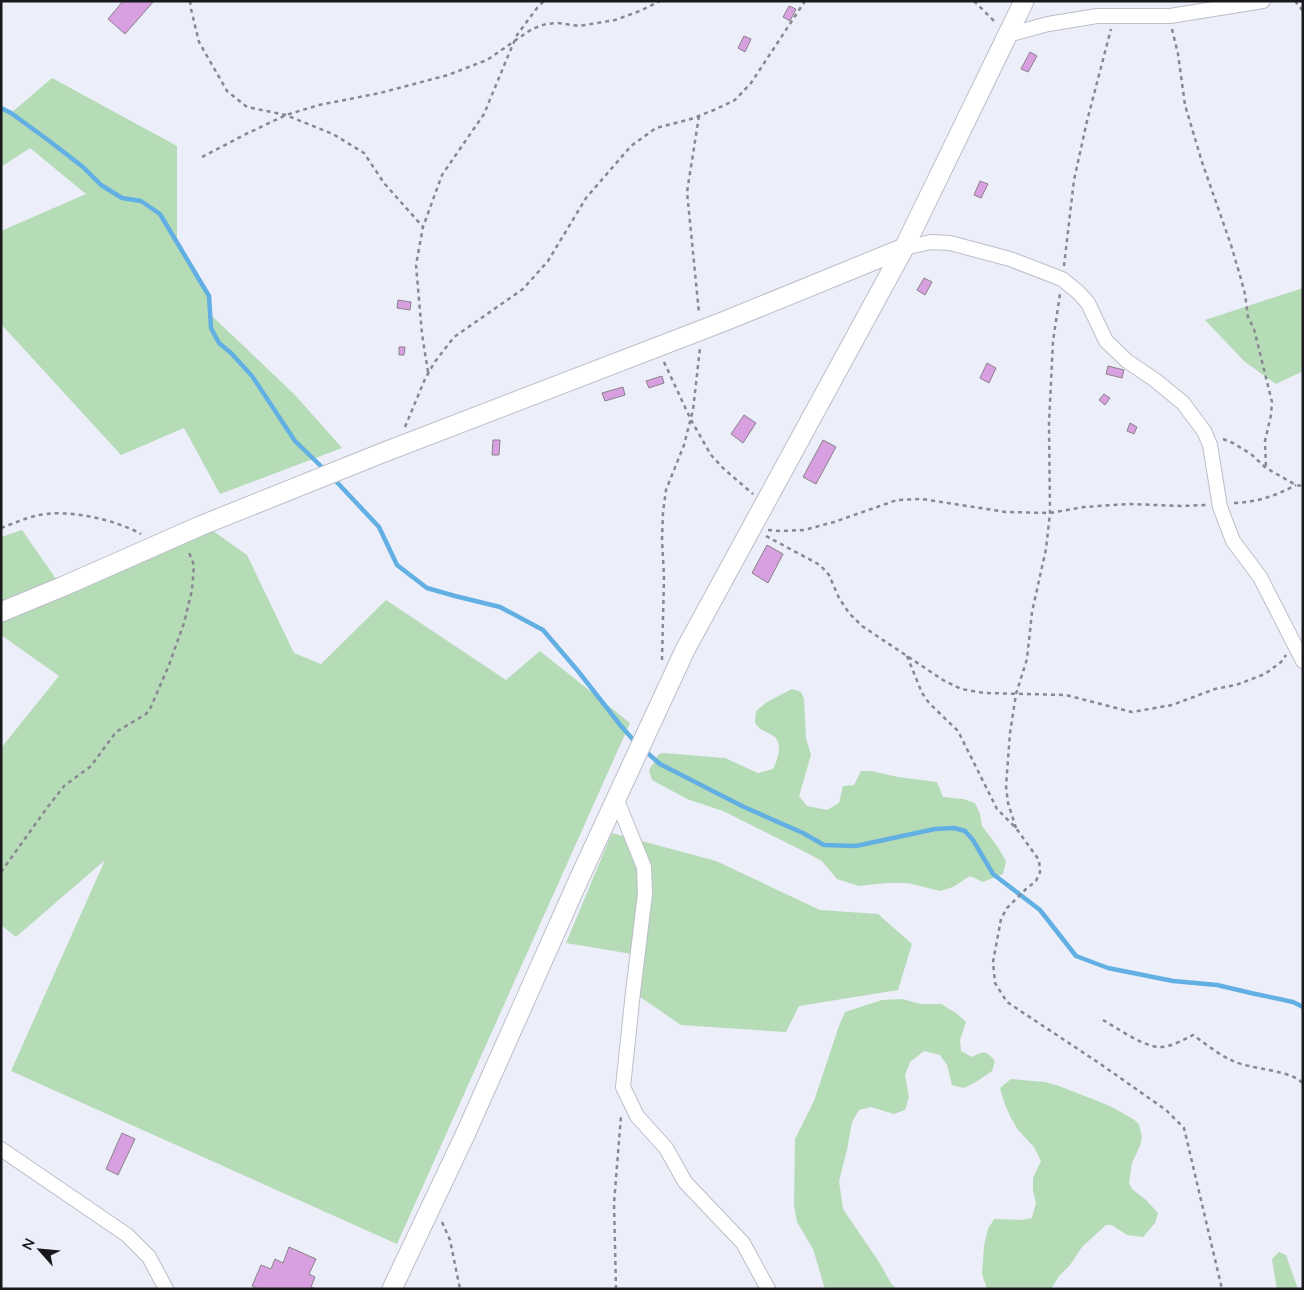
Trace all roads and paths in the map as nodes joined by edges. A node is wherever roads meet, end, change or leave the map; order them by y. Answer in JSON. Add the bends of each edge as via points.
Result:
{"nodes":[{"id":1,"x":190,"y":1,"type":"edge"},
{"id":2,"x":544,"y":1,"type":"edge"},
{"id":3,"x":660,"y":1,"type":"edge"},
{"id":4,"x":805,"y":1,"type":"edge"},
{"id":5,"x":974,"y":1,"type":"edge"},
{"id":6,"x":1024,"y":1,"type":"edge"},
{"id":7,"x":1263,"y":1,"type":"edge"},
{"id":8,"x":1294,"y":1,"type":"edge"},
{"id":9,"x":1303,"y":12,"type":"edge"},
{"id":10,"x":1114,"y":16,"type":"junction"},
{"id":11,"x":1170,"y":16,"type":"junction"},
{"id":12,"x":1008,"y":35,"type":"junction"},
{"id":13,"x":515,"y":40,"type":"junction"},
{"id":14,"x":286,"y":115,"type":"junction"},
{"id":15,"x":699,"y":116,"type":"junction"},
{"id":16,"x":202,"y":157,"type":"dead end"},
{"id":17,"x":423,"y":227,"type":"junction"},
{"id":18,"x":904,"y":248,"type":"junction"},
{"id":19,"x":1062,"y":279,"type":"junction"},
{"id":20,"x":701,"y":330,"type":"junction"},
{"id":21,"x":657,"y":347,"type":"junction"},
{"id":22,"x":428,"y":374,"type":"junction"},
{"id":23,"x":691,"y":420,"type":"junction"},
{"id":24,"x":1204,"y":431,"type":"junction"},
{"id":25,"x":396,"y":448,"type":"junction"},
{"id":26,"x":1266,"y":468,"type":"junction"},
{"id":27,"x":1296,"y":485,"type":"junction"},
{"id":28,"x":1303,"y":486,"type":"edge"},
{"id":29,"x":765,"y":504,"type":"junction"},
{"id":30,"x":1220,"y":504,"type":"junction"},
{"id":31,"x":1050,"y":513,"type":"junction"},
{"id":32,"x":1,"y":528,"type":"edge"},
{"id":33,"x":752,"y":528,"type":"junction"},
{"id":34,"x":182,"y":534,"type":"junction"},
{"id":35,"x":160,"y":544,"type":"junction"},
{"id":36,"x":1,"y":612,"type":"edge"},
{"id":37,"x":1293,"y":642,"type":"junction"},
{"id":38,"x":907,"y":656,"type":"junction"},
{"id":39,"x":662,"y":661,"type":"dead end"},
{"id":40,"x":1303,"y":661,"type":"edge"},
{"id":41,"x":1016,"y":694,"type":"junction"},
{"id":42,"x":616,"y":798,"type":"junction"},
{"id":43,"x":1016,"y":828,"type":"junction"},
{"id":44,"x":1,"y":872,"type":"edge"},
{"id":45,"x":1103,"y":1020,"type":"dead end"},
{"id":46,"x":1303,"y":1084,"type":"edge"},
{"id":47,"x":621,"y":1116,"type":"dead end"},
{"id":48,"x":1,"y":1149,"type":"edge"},
{"id":49,"x":433,"y":1202,"type":"junction"},
{"id":50,"x":166,"y":1289,"type":"edge"},
{"id":51,"x":392,"y":1289,"type":"edge"},
{"id":52,"x":460,"y":1289,"type":"edge"},
{"id":53,"x":616,"y":1289,"type":"edge"},
{"id":54,"x":768,"y":1289,"type":"edge"},
{"id":55,"x":1222,"y":1289,"type":"edge"}],
"edges":[{"from":1,"to":14,"type":"path","via":[[199,42],[227,92],[247,107]]},
{"from":2,"to":13,"type":"path"},
{"from":3,"to":13,"type":"path","via":[[615,20],[579,26],[546,24]]},
{"from":4,"to":15,"type":"path","via":[[751,84],[735,100]]},
{"from":5,"to":12,"type":"path"},
{"from":6,"to":12,"type":"street"},
{"from":7,"to":11,"type":"street"},
{"from":8,"to":9,"type":"path"},
{"from":10,"to":11,"type":"street"},
{"from":10,"to":12,"type":"street","via":[[1048,24]]},
{"from":10,"to":19,"type":"path","via":[[1074,180]]},
{"from":11,"to":26,"type":"path","via":[[1184,105],[1231,245],[1272,402],[1265,442]]},
{"from":12,"to":18,"type":"street"},
{"from":13,"to":14,"type":"path","via":[[487,60],[448,75]]},
{"from":13,"to":17,"type":"path","via":[[484,114],[442,175]]},
{"from":14,"to":16,"type":"path"},
{"from":14,"to":17,"type":"path","via":[[332,134],[364,153],[384,183]]},
{"from":15,"to":20,"type":"path","via":[[687,192]]},
{"from":15,"to":22,"type":"path","via":[[656,128],[631,146],[586,198],[548,261],[524,289],[454,337]]},
{"from":17,"to":22,"type":"path","via":[[416,265]]},
{"from":18,"to":19,"type":"street","via":[[931,242],[950,243],[1010,259]]},
{"from":18,"to":20,"type":"street"},
{"from":18,"to":29,"type":"street"},
{"from":19,"to":24,"type":"street","via":[[1088,302],[1106,341],[1183,403]]},
{"from":19,"to":31,"type":"path","via":[[1049,423]]},
{"from":20,"to":21,"type":"street"},
{"from":20,"to":23,"type":"path"},
{"from":21,"to":23,"type":"path"},
{"from":21,"to":25,"type":"street"},
{"from":22,"to":25,"type":"path"},
{"from":23,"to":29,"type":"path","via":[[717,462]]},
{"from":23,"to":39,"type":"path","via":[[666,490],[663,512]]},
{"from":24,"to":26,"type":"path","via":[[1233,443]]},
{"from":24,"to":30,"type":"street","via":[[1210,445]]},
{"from":25,"to":34,"type":"street"},
{"from":26,"to":27,"type":"path"},
{"from":27,"to":28,"type":"path"},
{"from":27,"to":30,"type":"path","via":[[1276,495]]},
{"from":29,"to":33,"type":"street"},
{"from":30,"to":31,"type":"path","via":[[1130,504]]},
{"from":30,"to":37,"type":"street","via":[[1232,541],[1260,577]]},
{"from":31,"to":33,"type":"path","via":[[1006,512],[922,498],[897,500],[804,530]]},
{"from":31,"to":41,"type":"path","via":[[1027,659]]},
{"from":32,"to":35,"type":"path","via":[[36,516],[62,514],[102,519]]},
{"from":33,"to":38,"type":"path","via":[[820,565],[829,575],[839,598],[862,626]]},
{"from":33,"to":42,"type":"street","via":[[685,650]]},
{"from":34,"to":35,"type":"street"},
{"from":34,"to":44,"type":"path","via":[[194,565],[192,590],[169,665],[150,709],[116,732],[91,766],[64,786]]},
{"from":35,"to":36,"type":"street"},
{"from":37,"to":40,"type":"street"},
{"from":37,"to":41,"type":"path","via":[[1281,662],[1265,674],[1172,705],[1132,712],[1066,695]]},
{"from":38,"to":41,"type":"path","via":[[961,689]]},
{"from":38,"to":43,"type":"path","via":[[922,693],[958,731],[997,809]]},
{"from":41,"to":43,"type":"path","via":[[1006,786]]},
{"from":42,"to":49,"type":"street"},
{"from":42,"to":54,"type":"street","via":[[644,867],[646,894],[623,1087],[636,1116],[666,1148],[684,1182],[743,1243]]},
{"from":43,"to":55,"type":"path","via":[[1039,860],[1040,872],[1036,881],[1007,908],[1001,919],[993,962],[995,983],[1007,1002],[1099,1062],[1166,1110],[1184,1128]]},
{"from":45,"to":46,"type":"path","via":[[1136,1040],[1159,1047],[1173,1045],[1193,1035],[1234,1062],[1292,1076]]},
{"from":47,"to":53,"type":"path","via":[[614,1203]]},
{"from":48,"to":50,"type":"street","via":[[127,1235],[149,1257]]},
{"from":49,"to":51,"type":"street"},
{"from":49,"to":52,"type":"path","via":[[450,1240]]}]}
